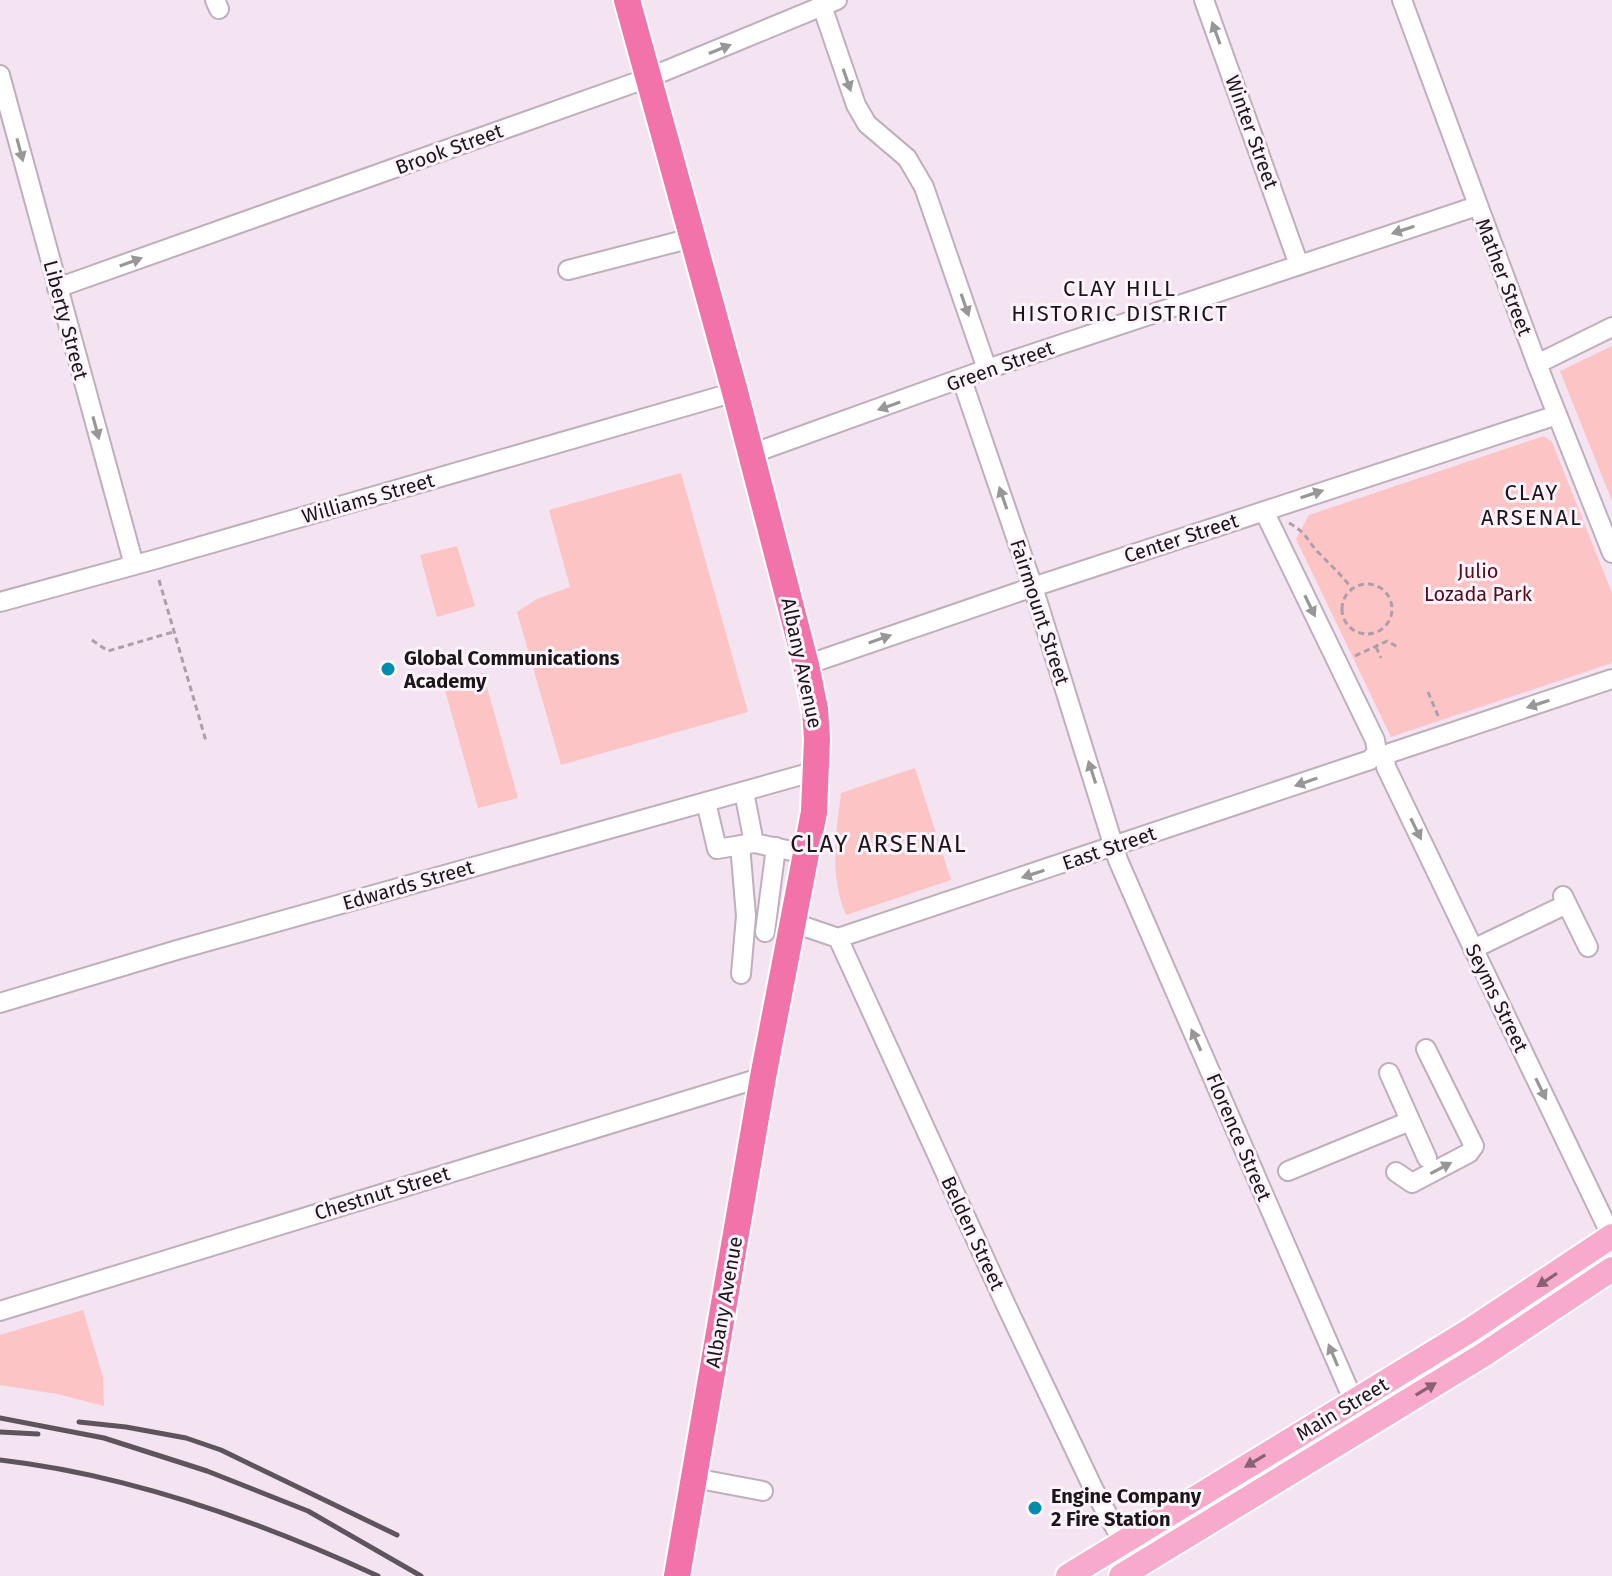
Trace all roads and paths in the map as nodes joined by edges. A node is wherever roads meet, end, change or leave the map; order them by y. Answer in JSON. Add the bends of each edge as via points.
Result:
{"nodes":[{"id":1,"x":627,"y":0,"type":"edge"},
{"id":2,"x":1204,"y":0,"type":"edge"},
{"id":3,"x":1402,"y":0,"type":"edge"},
{"id":4,"x":830,"y":3,"type":"edge"},
{"id":5,"x":0,"y":75,"type":"edge"},
{"id":6,"x":648,"y":78,"type":"junction"},
{"id":7,"x":1477,"y":206,"type":"junction"},
{"id":8,"x":692,"y":238,"type":"junction"},
{"id":9,"x":1299,"y":265,"type":"junction"},
{"id":10,"x":568,"y":270,"type":"dead end"},
{"id":11,"x":57,"y":288,"type":"junction"},
{"id":12,"x":1612,"y":327,"type":"edge"},
{"id":13,"x":1537,"y":364,"type":"junction"},
{"id":14,"x":987,"y":369,"type":"junction"},
{"id":15,"x":962,"y":380,"type":"junction"},
{"id":16,"x":735,"y":392,"type":"junction"},
{"id":17,"x":1557,"y":415,"type":"junction"},
{"id":18,"x":751,"y":454,"type":"junction"},
{"id":19,"x":1264,"y":511,"type":"junction"},
{"id":20,"x":1286,"y":522,"type":"dead end"},
{"id":21,"x":1612,"y":553,"type":"edge"},
{"id":22,"x":134,"y":565,"type":"junction"},
{"id":23,"x":159,"y":580,"type":"dead end"},
{"id":24,"x":1033,"y":587,"type":"junction"},
{"id":25,"x":1352,"y":589,"type":"junction"},
{"id":26,"x":0,"y":602,"type":"edge"},
{"id":27,"x":1377,"y":631,"type":"junction"},
{"id":28,"x":173,"y":632,"type":"junction"},
{"id":29,"x":92,"y":640,"type":"dead end"},
{"id":30,"x":1383,"y":643,"type":"junction"},
{"id":31,"x":1376,"y":647,"type":"junction"},
{"id":32,"x":1398,"y":647,"type":"dead end"},
{"id":33,"x":1351,"y":658,"type":"dead end"},
{"id":34,"x":1381,"y":658,"type":"dead end"},
{"id":35,"x":806,"y":665,"type":"junction"},
{"id":36,"x":1612,"y":679,"type":"edge"},
{"id":37,"x":1428,"y":692,"type":"dead end"},
{"id":38,"x":1441,"y":722,"type":"dead end"},
{"id":39,"x":206,"y":741,"type":"dead end"},
{"id":40,"x":1381,"y":755,"type":"junction"},
{"id":41,"x":816,"y":771,"type":"junction"},
{"id":42,"x":744,"y":792,"type":"junction"},
{"id":43,"x":706,"y":802,"type":"junction"},
{"id":44,"x":747,"y":844,"type":"junction"},
{"id":45,"x":1115,"y":846,"type":"junction"},
{"id":46,"x":776,"y":847,"type":"junction"},
{"id":47,"x":806,"y":854,"type":"junction"},
{"id":48,"x":744,"y":928,"type":"junction"},
{"id":49,"x":783,"y":930,"type":"junction"},
{"id":50,"x":838,"y":938,"type":"junction"},
{"id":51,"x":1588,"y":947,"type":"dead end"},
{"id":52,"x":1473,"y":949,"type":"junction"},
{"id":53,"x":741,"y":974,"type":"dead end"},
{"id":54,"x":0,"y":1003,"type":"edge"},
{"id":55,"x":1426,"y":1049,"type":"dead end"},
{"id":56,"x":1389,"y":1073,"type":"dead end"},
{"id":57,"x":763,"y":1077,"type":"junction"},
{"id":58,"x":1410,"y":1121,"type":"junction"},
{"id":59,"x":1427,"y":1158,"type":"dead end"},
{"id":60,"x":1288,"y":1171,"type":"dead end"},
{"id":61,"x":1396,"y":1172,"type":"dead end"},
{"id":62,"x":1612,"y":1236,"type":"edge"},
{"id":63,"x":1612,"y":1269,"type":"edge"},
{"id":64,"x":0,"y":1311,"type":"edge"},
{"id":65,"x":1353,"y":1402,"type":"junction"},
{"id":66,"x":1365,"y":1427,"type":"junction"},
{"id":67,"x":694,"y":1478,"type":"junction"},
{"id":68,"x":763,"y":1491,"type":"dead end"},
{"id":69,"x":1123,"y":1543,"type":"junction"},
{"id":70,"x":1129,"y":1571,"type":"edge"},
{"id":71,"x":677,"y":1576,"type":"edge"},
{"id":72,"x":1068,"y":1576,"type":"edge"}],
"edges":[{"from":1,"to":6,"type":"highway","name":"Albany Avenue"},
{"from":9,"to":2,"type":"street","name":"Winter Street","one_way":true},
{"from":3,"to":7,"type":"street","name":"Mather Street"},
{"from":6,"to":4,"type":"street","name":"Brook Street","one_way":true},
{"from":4,"to":14,"type":"street","one_way":true,"via":[[856,105],[867,124],[907,158],[924,187]]},
{"from":5,"to":11,"type":"street","name":"Liberty Street","one_way":true},
{"from":6,"to":8,"type":"highway","name":"Albany Avenue"},
{"from":11,"to":6,"type":"street","name":"Brook Street","one_way":true},
{"from":7,"to":9,"type":"street","name":"Green Street","one_way":true},
{"from":7,"to":13,"type":"street","name":"Mather Street"},
{"from":8,"to":10,"type":"street"},
{"from":8,"to":16,"type":"highway","name":"Albany Avenue"},
{"from":9,"to":14,"type":"street","name":"Green Street"},
{"from":11,"to":22,"type":"street","name":"Liberty Street","one_way":true},
{"from":12,"to":13,"type":"street"},
{"from":13,"to":17,"type":"street","name":"Mather Street"},
{"from":14,"to":15,"type":"street","name":"Green Street"},
{"from":15,"to":18,"type":"street","name":"Green Street","one_way":true},
{"from":24,"to":15,"type":"street","name":"Fairmount Street","one_way":true},
{"from":16,"to":18,"type":"highway","name":"Albany Avenue"},
{"from":16,"to":22,"type":"street","name":"Williams Street"},
{"from":19,"to":17,"type":"street","name":"Center Street","one_way":true},
{"from":17,"to":21,"type":"street","name":"Mather Street"},
{"from":18,"to":35,"type":"highway","name":"Albany Avenue"},
{"from":19,"to":24,"type":"street","name":"Center Street"},
{"from":19,"to":40,"type":"street","name":"Seyms Street","one_way":true},
{"from":20,"to":25,"type":"path","via":[[1308,535]]},
{"from":22,"to":26,"type":"street","name":"Williams Street"},
{"from":23,"to":28,"type":"path"},
{"from":35,"to":24,"type":"street","name":"Center Street","one_way":true},
{"from":45,"to":24,"type":"street","name":"Fairmount Street","one_way":true},
{"from":25,"to":27,"type":"path","via":[[1342,605],[1345,621],[1357,632]]},
{"from":25,"to":27,"type":"path","via":[[1371,584],[1390,598],[1388,623]]},
{"from":27,"to":30,"type":"path"},
{"from":28,"to":29,"type":"path","via":[[108,651]]},
{"from":28,"to":39,"type":"path"},
{"from":30,"to":31,"type":"path"},
{"from":30,"to":32,"type":"path"},
{"from":31,"to":33,"type":"path"},
{"from":31,"to":34,"type":"path"},
{"from":35,"to":41,"type":"highway","name":"Albany Avenue","via":[[815,709]]},
{"from":36,"to":40,"type":"street","name":"East Street","one_way":true},
{"from":37,"to":38,"type":"path"},
{"from":40,"to":45,"type":"street","name":"East Street","one_way":true},
{"from":40,"to":52,"type":"street","name":"Seyms Street","one_way":true},
{"from":41,"to":42,"type":"street","name":"Edwards Street"},
{"from":41,"to":47,"type":"highway","name":"Albany Avenue"},
{"from":42,"to":43,"type":"street","name":"Edwards Street"},
{"from":42,"to":44,"type":"street"},
{"from":43,"to":44,"type":"street","via":[[717,849]]},
{"from":43,"to":54,"type":"street","name":"Edwards Street"},
{"from":44,"to":46,"type":"street"},
{"from":44,"to":48,"type":"street"},
{"from":45,"to":50,"type":"street","name":"East Street","one_way":true},
{"from":65,"to":45,"type":"street","name":"Florence Street","one_way":true},
{"from":46,"to":47,"type":"street"},
{"from":46,"to":49,"type":"street"},
{"from":47,"to":49,"type":"highway","name":"Albany Avenue"},
{"from":48,"to":49,"type":"street"},
{"from":48,"to":53,"type":"street"},
{"from":49,"to":50,"type":"street"},
{"from":49,"to":57,"type":"highway","name":"Albany Avenue"},
{"from":50,"to":69,"type":"street","name":"Belden Street","via":[[1012,1317]]},
{"from":51,"to":52,"type":"street","via":[[1564,898]]},
{"from":52,"to":62,"type":"street","name":"Seyms Street","one_way":true},
{"from":61,"to":55,"type":"street","one_way":true,"via":[[1412,1183],[1474,1146]]},
{"from":56,"to":58,"type":"street"},
{"from":57,"to":64,"type":"street","name":"Chestnut Street"},
{"from":57,"to":67,"type":"highway","name":"Albany Avenue"},
{"from":58,"to":59,"type":"street"},
{"from":58,"to":60,"type":"street"},
{"from":62,"to":65,"type":"main road","name":"Main Street","one_way":true},
{"from":66,"to":63,"type":"main road","name":"Main Street","one_way":true},
{"from":65,"to":66,"type":"street","name":"Florence Street"},
{"from":65,"to":69,"type":"main road","name":"Main Street","one_way":true},
{"from":66,"to":70,"type":"main road","name":"Main Street"},
{"from":67,"to":68,"type":"street"},
{"from":67,"to":71,"type":"highway","name":"Albany Avenue"},
{"from":69,"to":70,"type":"street","name":"Belden Street"},
{"from":69,"to":72,"type":"main road","name":"Main Street"}]}
